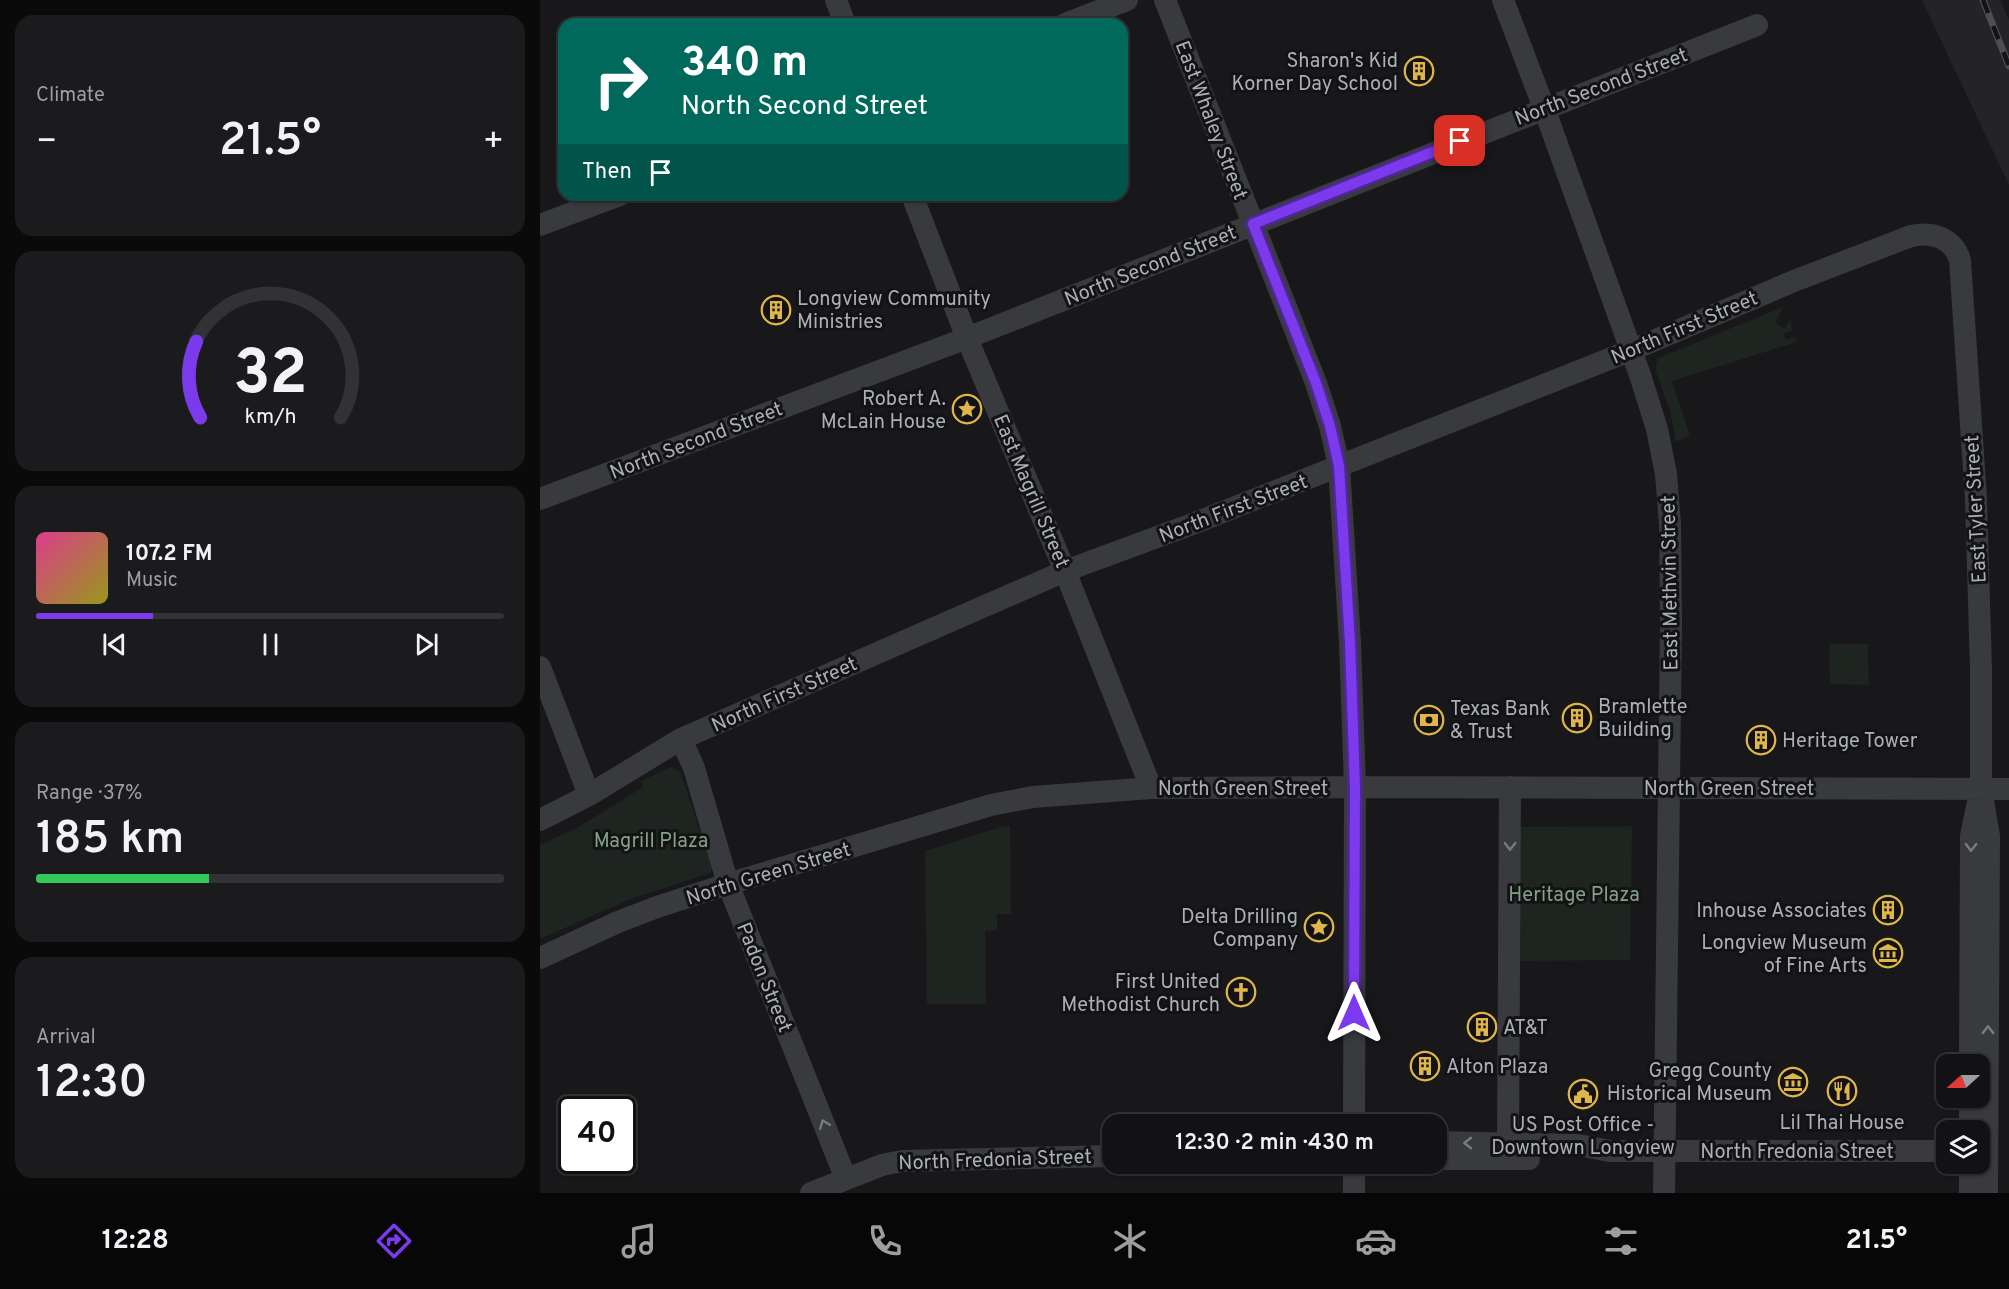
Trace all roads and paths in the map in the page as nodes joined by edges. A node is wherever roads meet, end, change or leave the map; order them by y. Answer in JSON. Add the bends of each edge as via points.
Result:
{"nodes":[{"id":1,"x":836,"y":0,"type":"edge"},
{"id":2,"x":1127,"y":0,"type":"edge"},
{"id":3,"x":1165,"y":0,"type":"edge"},
{"id":4,"x":1503,"y":0,"type":"edge"},
{"id":5,"x":843,"y":18,"type":"edge"},
{"id":6,"x":1080,"y":18,"type":"edge"},
{"id":7,"x":1757,"y":25,"type":"dead end"},
{"id":8,"x":1544,"y":108,"type":"junction"},
{"id":9,"x":604,"y":201,"type":"edge"},
{"id":10,"x":914,"y":201,"type":"edge"},
{"id":11,"x":1253,"y":224,"type":"junction"},
{"id":12,"x":540,"y":225,"type":"edge"},
{"id":13,"x":1941,"y":238,"type":"joint"},
{"id":14,"x":967,"y":338,"type":"junction"},
{"id":15,"x":1632,"y":350,"type":"junction"},
{"id":16,"x":1339,"y":466,"type":"junction"},
{"id":17,"x":540,"y":499,"type":"edge"},
{"id":18,"x":1065,"y":572,"type":"junction"},
{"id":19,"x":540,"y":667,"type":"edge"},
{"id":20,"x":681,"y":739,"type":"junction"},
{"id":21,"x":1355,"y":787,"type":"junction"},
{"id":22,"x":1510,"y":787,"type":"junction"},
{"id":23,"x":1151,"y":788,"type":"junction"},
{"id":24,"x":1668,"y":788,"type":"junction"},
{"id":25,"x":1981,"y":789,"type":"junction"},
{"id":26,"x":2009,"y":789,"type":"edge"},
{"id":27,"x":589,"y":795,"type":"junction"},
{"id":28,"x":540,"y":820,"type":"edge"},
{"id":29,"x":728,"y":884,"type":"junction"},
{"id":30,"x":540,"y":958,"type":"edge"},
{"id":31,"x":1970,"y":1054,"type":"edge"},
{"id":32,"x":1354,"y":1114,"type":"edge"},
{"id":33,"x":1987,"y":1120,"type":"edge"},
{"id":34,"x":1447,"y":1142,"type":"edge"},
{"id":35,"x":1508,"y":1143,"type":"junction"},
{"id":36,"x":1610,"y":1151,"type":"junction"},
{"id":37,"x":1664,"y":1151,"type":"junction"},
{"id":38,"x":1936,"y":1152,"type":"edge"},
{"id":39,"x":1102,"y":1156,"type":"edge"},
{"id":40,"x":1447,"y":1159,"type":"edge"},
{"id":41,"x":1354,"y":1174,"type":"edge"},
{"id":42,"x":1978,"y":1174,"type":"edge"},
{"id":43,"x":1987,"y":1174,"type":"edge"},
{"id":44,"x":846,"y":1179,"type":"junction"},
{"id":45,"x":811,"y":1193,"type":"edge"},
{"id":46,"x":1354,"y":1193,"type":"edge"},
{"id":47,"x":1664,"y":1193,"type":"edge"},
{"id":48,"x":1970,"y":1193,"type":"edge"},
{"id":49,"x":1987,"y":1193,"type":"edge"}],
"edges":[{"from":1,"to":5,"type":"street"},
{"from":2,"to":6,"type":"street"},
{"from":3,"to":11,"type":"street","name":"East Whaley Street"},
{"from":4,"to":8,"type":"street","name":"East Methvin Street"},
{"from":7,"to":8,"type":"street","name":"North Second Street"},
{"from":8,"to":11,"type":"street","name":"North Second Street"},
{"from":8,"to":15,"type":"street","name":"East Methvin Street"},
{"from":9,"to":12,"type":"street"},
{"from":10,"to":14,"type":"street","name":"East Magrill Street"},
{"from":11,"to":14,"type":"street","name":"North Second Street"},
{"from":11,"to":16,"type":"street","name":"East Whaley Street","via":[[1316,383]]},
{"from":13,"to":15,"type":"street","name":"North First Street","via":[[1920,234],[1898,241]]},
{"from":13,"to":25,"type":"street","name":"East Tyler Street","via":[[1958,253],[1961,268],[1976,499]]},
{"from":14,"to":17,"type":"street","name":"North Second Street"},
{"from":14,"to":18,"type":"street","name":"East Magrill Street"},
{"from":15,"to":16,"type":"street","name":"North First Street"},
{"from":15,"to":24,"type":"street","name":"East Methvin Street","via":[[1657,429],[1669,497]]},
{"from":16,"to":18,"type":"street","name":"North First Street"},
{"from":16,"to":21,"type":"street","name":"East Whaley Street"},
{"from":18,"to":20,"type":"street","name":"North First Street"},
{"from":18,"to":23,"type":"street","name":"East Magrill Street"},
{"from":19,"to":27,"type":"street"},
{"from":20,"to":27,"type":"street","name":"North First Street"},
{"from":20,"to":29,"type":"street","name":"Padon Street"},
{"from":21,"to":22,"type":"street","name":"North Green Street"},
{"from":21,"to":23,"type":"street","name":"North Green Street"},
{"from":21,"to":32,"type":"street","name":"East Whaley Street"},
{"from":22,"to":24,"type":"street","name":"North Green Street"},
{"from":22,"to":35,"type":"street","one_way":true},
{"from":23,"to":29,"type":"street","name":"North Green Street","via":[[1033,797],[991,805]]},
{"from":24,"to":25,"type":"street","name":"North Green Street"},
{"from":24,"to":37,"type":"street","name":"East Methvin Street"},
{"from":25,"to":26,"type":"street","name":"North Green Street"},
{"from":25,"to":31,"type":"street","name":"East Tyler Street","one_way":true,"via":[[1971,836]]},
{"from":33,"to":25,"type":"street","name":"East Tyler Street","one_way":true,"via":[[1989,836]]},
{"from":27,"to":28,"type":"street","name":"North First Street"},
{"from":29,"to":30,"type":"street","name":"North Green Street","via":[[630,917]]},
{"from":44,"to":29,"type":"street","name":"Padon Street","one_way":true},
{"from":35,"to":34,"type":"street","name":"North Fredonia Street","one_way":true},
{"from":35,"to":36,"type":"street","name":"North Fredonia Street","via":[[1578,1145]]},
{"from":36,"to":37,"type":"street","name":"North Fredonia Street"},
{"from":36,"to":40,"type":"street","name":"North Fredonia Street","via":[[1578,1159]]},
{"from":37,"to":38,"type":"street","name":"North Fredonia Street"},
{"from":37,"to":47,"type":"street","name":"East Methvin Street"},
{"from":39,"to":44,"type":"street","name":"North Fredonia Street","via":[[922,1159],[892,1162]]},
{"from":41,"to":46,"type":"street"},
{"from":42,"to":48,"type":"street","name":"East Tyler Street"},
{"from":43,"to":49,"type":"street","name":"East Tyler Street"},
{"from":44,"to":45,"type":"street","name":"North Fredonia Street"}]}
